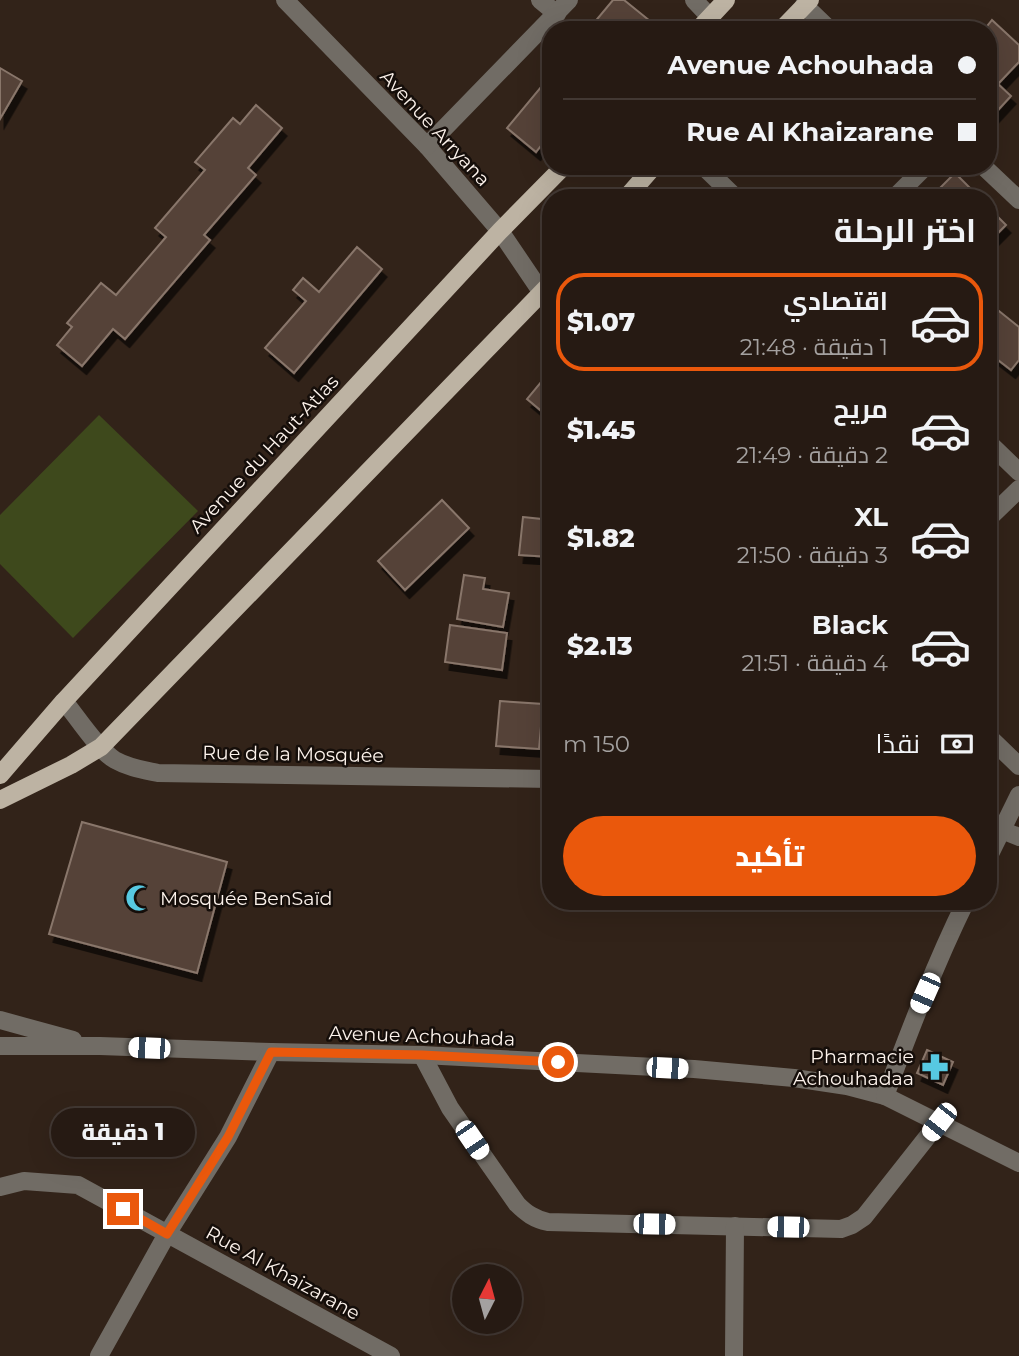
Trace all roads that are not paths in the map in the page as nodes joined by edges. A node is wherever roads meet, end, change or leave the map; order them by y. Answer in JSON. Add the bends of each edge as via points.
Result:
{"nodes":[{"id":1,"x":285,"y":0,"type":"edge"},
{"id":2,"x":541,"y":0,"type":"edge"},
{"id":3,"x":694,"y":0,"type":"edge"},
{"id":4,"x":726,"y":0,"type":"edge"},
{"id":5,"x":807,"y":3,"type":"edge"},
{"id":6,"x":563,"y":7,"type":"edge"},
{"id":7,"x":549,"y":21,"type":"edge"},
{"id":8,"x":703,"y":21,"type":"edge"},
{"id":9,"x":706,"y":21,"type":"edge"},
{"id":10,"x":790,"y":21,"type":"edge"},
{"id":11,"x":823,"y":21,"type":"edge"},
{"id":12,"x":542,"y":28,"type":"edge"},
{"id":13,"x":427,"y":146,"type":"junction"},
{"id":14,"x":555,"y":175,"type":"edge"},
{"id":15,"x":646,"y":175,"type":"edge"},
{"id":16,"x":712,"y":175,"type":"edge"},
{"id":17,"x":917,"y":175,"type":"edge"},
{"id":18,"x":993,"y":175,"type":"edge"},
{"id":19,"x":634,"y":189,"type":"edge"},
{"id":20,"x":727,"y":189,"type":"edge"},
{"id":21,"x":903,"y":189,"type":"edge"},
{"id":22,"x":1019,"y":200,"type":"edge"},
{"id":23,"x":500,"y":231,"type":"junction"},
{"id":24,"x":542,"y":285,"type":"edge"},
{"id":25,"x":542,"y":299,"type":"edge"},
{"id":26,"x":997,"y":451,"type":"edge"},
{"id":27,"x":1019,"y":472,"type":"edge"},
{"id":28,"x":1019,"y":489,"type":"edge"},
{"id":29,"x":997,"y":510,"type":"edge"},
{"id":30,"x":64,"y":701,"type":"junction"},
{"id":31,"x":997,"y":745,"type":"edge"},
{"id":32,"x":100,"y":747,"type":"junction"},
{"id":33,"x":1019,"y":766,"type":"edge"},
{"id":34,"x":0,"y":775,"type":"edge"},
{"id":35,"x":542,"y":779,"type":"edge"},
{"id":36,"x":1019,"y":795,"type":"edge"},
{"id":37,"x":0,"y":800,"type":"edge"},
{"id":38,"x":997,"y":824,"type":"edge"},
{"id":39,"x":997,"y":828,"type":"edge"},
{"id":40,"x":1019,"y":837,"type":"edge"},
{"id":41,"x":962,"y":910,"type":"edge"},
{"id":42,"x":0,"y":1020,"type":"edge"},
{"id":43,"x":0,"y":1046,"type":"edge"},
{"id":44,"x":100,"y":1046,"type":"junction"},
{"id":45,"x":271,"y":1052,"type":"junction"},
{"id":46,"x":422,"y":1055,"type":"junction"},
{"id":47,"x":885,"y":1096,"type":"junction"},
{"id":48,"x":939,"y":1122,"type":"junction"},
{"id":49,"x":1019,"y":1163,"type":"edge"},
{"id":50,"x":0,"y":1187,"type":"edge"},
{"id":51,"x":735,"y":1226,"type":"junction"},
{"id":52,"x":167,"y":1234,"type":"junction"},
{"id":53,"x":99,"y":1356,"type":"edge"},
{"id":54,"x":391,"y":1356,"type":"edge"},
{"id":55,"x":734,"y":1356,"type":"edge"}],
"edges":[{"from":1,"to":13,"type":"street","name":"Avenue Arryana"},
{"from":2,"to":6,"type":"street"},
{"from":3,"to":8,"type":"street"},
{"from":4,"to":9,"type":"main road"},
{"from":5,"to":10,"type":"main road"},
{"from":5,"to":11,"type":"street"},
{"from":6,"to":7,"type":"street"},
{"from":12,"to":13,"type":"street"},
{"from":13,"to":23,"type":"street","name":"Avenue Arryana"},
{"from":14,"to":23,"type":"main road","name":"Avenue du Haut-Atlas"},
{"from":15,"to":19,"type":"main road"},
{"from":16,"to":20,"type":"street"},
{"from":17,"to":21,"type":"street"},
{"from":18,"to":22,"type":"street"},
{"from":23,"to":24,"type":"street","name":"Avenue Arryana"},
{"from":23,"to":30,"type":"main road","name":"Avenue du Haut-Atlas"},
{"from":25,"to":32,"type":"main road"},
{"from":26,"to":27,"type":"street"},
{"from":28,"to":29,"type":"street"},
{"from":30,"to":32,"type":"street","name":"Rue de la Mosquée"},
{"from":30,"to":34,"type":"main road","name":"Avenue du Haut-Atlas"},
{"from":31,"to":33,"type":"street"},
{"from":32,"to":35,"type":"street","name":"Rue de la Mosquée","via":[[113,759],[158,773]]},
{"from":32,"to":37,"type":"main road"},
{"from":36,"to":38,"type":"street"},
{"from":39,"to":40,"type":"street"},
{"from":41,"to":47,"type":"street"},
{"from":42,"to":44,"type":"street"},
{"from":43,"to":44,"type":"street"},
{"from":44,"to":45,"type":"street","name":"Avenue Achouhada"},
{"from":45,"to":46,"type":"street","name":"Avenue Achouhada"},
{"from":45,"to":52,"type":"street","via":[[228,1137]]},
{"from":46,"to":47,"type":"street","name":"Avenue Achouhada","via":[[707,1070],[794,1078]]},
{"from":46,"to":51,"type":"street","via":[[483,1156],[517,1204],[538,1220]]},
{"from":47,"to":48,"type":"street","name":"Avenue Achouhada"},
{"from":48,"to":49,"type":"street","name":"Avenue Achouhada"},
{"from":48,"to":51,"type":"street","via":[[876,1203],[852,1225],[841,1229]]},
{"from":50,"to":52,"type":"street","name":"Rue Al Khaizarane","via":[[23,1181],[78,1185]]},
{"from":51,"to":55,"type":"street"},
{"from":52,"to":53,"type":"street"},
{"from":52,"to":54,"type":"street","name":"Rue Al Khaizarane"}]}
